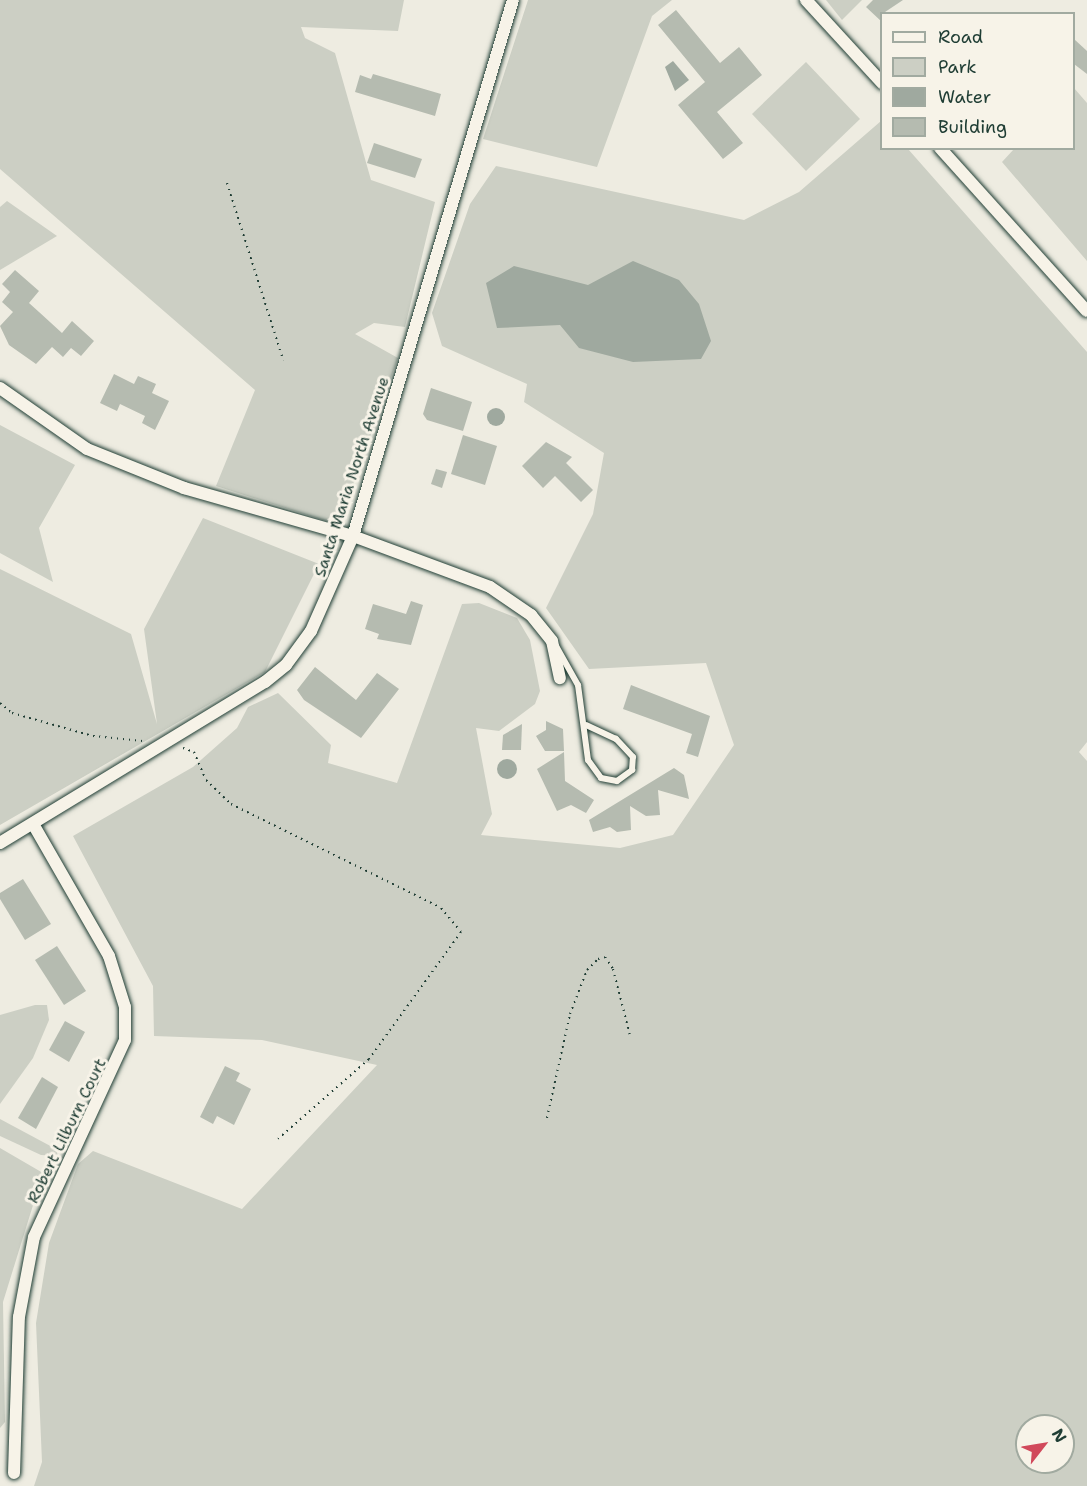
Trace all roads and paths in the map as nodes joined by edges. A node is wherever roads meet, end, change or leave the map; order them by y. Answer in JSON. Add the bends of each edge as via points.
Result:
{"nodes":[{"id":1,"x":513,"y":0,"type":"edge"},
{"id":2,"x":806,"y":0,"type":"edge"},
{"id":3,"x":880,"y":81,"type":"edge"},
{"id":4,"x":942,"y":150,"type":"edge"},
{"id":5,"x":227,"y":183,"type":"dead end"},
{"id":6,"x":1087,"y":311,"type":"edge"},
{"id":7,"x":283,"y":360,"type":"dead end"},
{"id":8,"x":0,"y":388,"type":"edge"},
{"id":9,"x":353,"y":536,"type":"junction"},
{"id":10,"x":552,"y":641,"type":"junction"},
{"id":11,"x":560,"y":678,"type":"dead end"},
{"id":12,"x":0,"y":703,"type":"edge"},
{"id":13,"x":586,"y":725,"type":"junction"},
{"id":14,"x":148,"y":741,"type":"dead end"},
{"id":15,"x":170,"y":741,"type":"junction"},
{"id":16,"x":33,"y":824,"type":"junction"},
{"id":17,"x":0,"y":843,"type":"edge"},
{"id":18,"x":631,"y":1039,"type":"dead end"},
{"id":19,"x":547,"y":1118,"type":"dead end"},
{"id":20,"x":278,"y":1139,"type":"dead end"},
{"id":21,"x":14,"y":1473,"type":"dead end"}],
"edges":[{"from":1,"to":9,"type":"street","name":"Santa Maria North Avenue"},
{"from":2,"to":3,"type":"street"},
{"from":4,"to":6,"type":"street"},
{"from":5,"to":7,"type":"path"},
{"from":8,"to":9,"type":"street","via":[[87,449],[184,488]]},
{"from":9,"to":10,"type":"street","via":[[490,587],[531,615]]},
{"from":9,"to":15,"type":"street","name":"Santa Maria North Avenue","via":[[329,600],[286,665]]},
{"from":10,"to":11,"type":"street"},
{"from":10,"to":13,"type":"lane","via":[[570,663]]},
{"from":12,"to":14,"type":"path","via":[[12,713],[93,736]]},
{"from":13,"to":13,"type":"lane","via":[[588,760],[601,778],[617,781],[632,770],[633,758],[616,739]]},
{"from":15,"to":16,"type":"street","name":"Santa Maria North Avenue"},
{"from":15,"to":20,"type":"path","via":[[194,753],[206,780],[231,804],[441,908],[460,932],[364,1064]]},
{"from":16,"to":17,"type":"street","name":"Santa Maria North Avenue"},
{"from":16,"to":21,"type":"street","name":"Robert Lilburn Court","via":[[109,956],[125,1007],[125,1040],[34,1237],[19,1317]]},
{"from":18,"to":19,"type":"path","via":[[613,969],[605,957],[598,958],[586,970],[570,1014]]}]}
